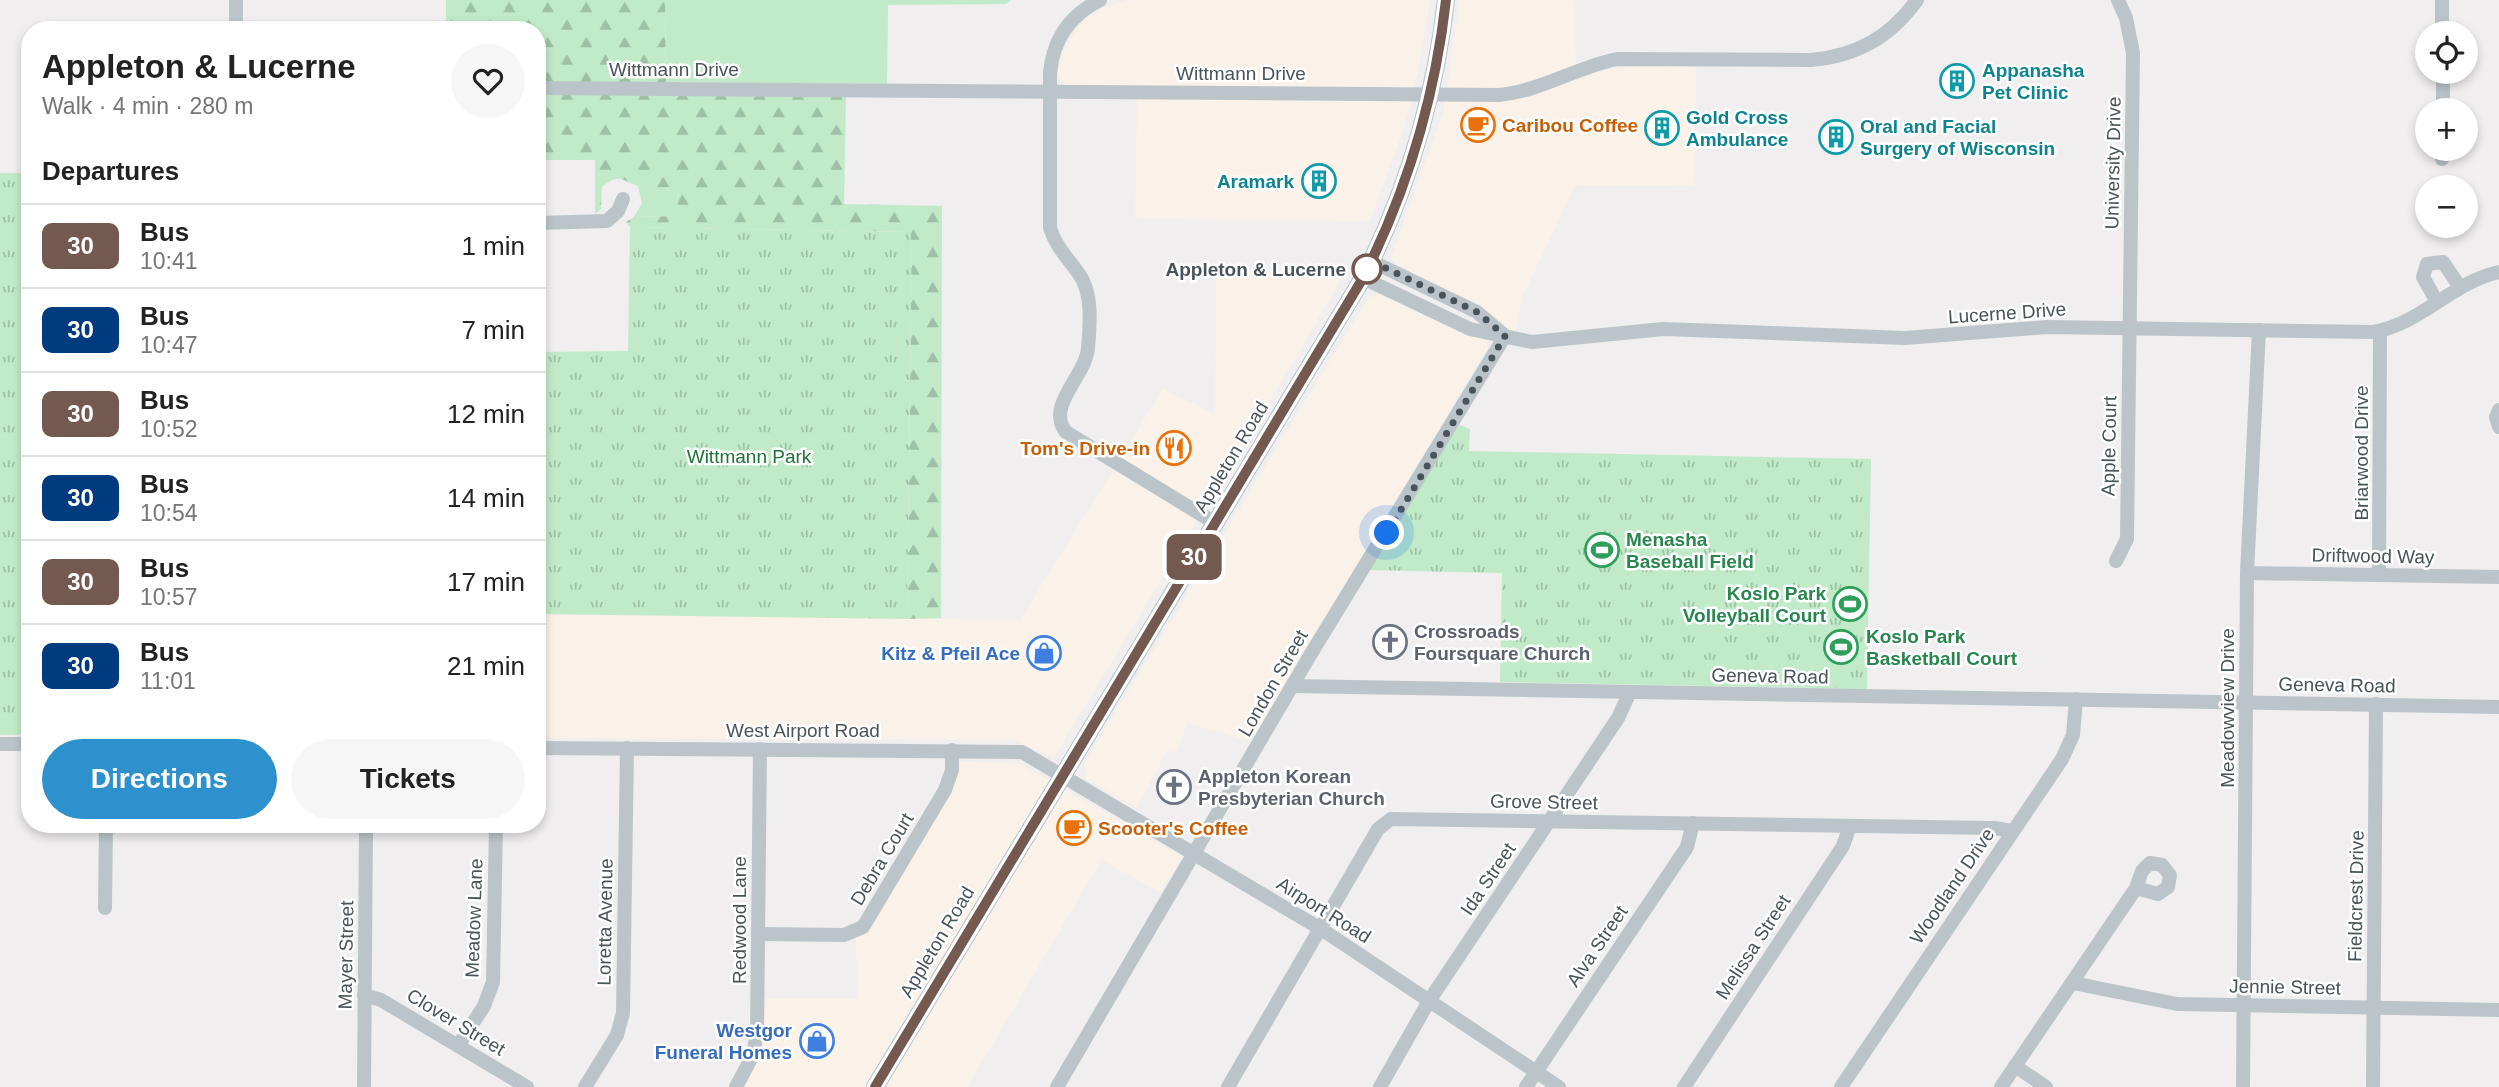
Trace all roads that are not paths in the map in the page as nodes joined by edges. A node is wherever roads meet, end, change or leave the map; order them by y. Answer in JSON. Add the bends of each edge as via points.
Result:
{"nodes":[{"id":1,"x":236,"y":0,"type":"edge"},
{"id":2,"x":1100,"y":0,"type":"edge"},
{"id":3,"x":1447,"y":0,"type":"edge"},
{"id":4,"x":1917,"y":0,"type":"edge"},
{"id":5,"x":2118,"y":0,"type":"edge"},
{"id":6,"x":2442,"y":0,"type":"edge"},
{"id":7,"x":236,"y":21,"type":"edge"},
{"id":8,"x":2442,"y":21,"type":"edge"},
{"id":9,"x":546,"y":88,"type":"edge"},
{"id":10,"x":1049,"y":91,"type":"junction"},
{"id":11,"x":1429,"y":94,"type":"junction"},
{"id":12,"x":623,"y":199,"type":"dead end"},
{"id":13,"x":546,"y":223,"type":"edge"},
{"id":14,"x":1371,"y":261,"type":"junction"},
{"id":15,"x":2499,"y":272,"type":"edge"},
{"id":16,"x":1363,"y":278,"type":"junction"},
{"id":17,"x":2460,"y":287,"type":"junction"},
{"id":18,"x":2437,"y":302,"type":"junction"},
{"id":19,"x":2129,"y":328,"type":"junction"},
{"id":20,"x":2259,"y":330,"type":"junction"},
{"id":21,"x":2380,"y":331,"type":"junction"},
{"id":22,"x":1505,"y":336,"type":"junction"},
{"id":23,"x":2499,"y":410,"type":"edge"},
{"id":24,"x":2499,"y":427,"type":"edge"},
{"id":25,"x":1215,"y":523,"type":"junction"},
{"id":26,"x":2116,"y":561,"type":"dead end"},
{"id":27,"x":2247,"y":573,"type":"junction"},
{"id":28,"x":2379,"y":575,"type":"junction"},
{"id":29,"x":2499,"y":577,"type":"edge"},
{"id":30,"x":1292,"y":686,"type":"junction"},
{"id":31,"x":1629,"y":694,"type":"junction"},
{"id":32,"x":2076,"y":699,"type":"junction"},
{"id":33,"x":2246,"y":702,"type":"junction"},
{"id":34,"x":2376,"y":705,"type":"junction"},
{"id":35,"x":2499,"y":707,"type":"edge"},
{"id":36,"x":0,"y":744,"type":"edge"},
{"id":37,"x":21,"y":744,"type":"edge"},
{"id":38,"x":546,"y":748,"type":"edge"},
{"id":39,"x":627,"y":748,"type":"junction"},
{"id":40,"x":760,"y":749,"type":"junction"},
{"id":41,"x":953,"y":750,"type":"junction"},
{"id":42,"x":1061,"y":775,"type":"junction"},
{"id":43,"x":1549,"y":822,"type":"junction"},
{"id":44,"x":1693,"y":823,"type":"junction"},
{"id":45,"x":1850,"y":826,"type":"junction"},
{"id":46,"x":2012,"y":831,"type":"junction"},
{"id":47,"x":106,"y":833,"type":"edge"},
{"id":48,"x":366,"y":833,"type":"edge"},
{"id":49,"x":495,"y":833,"type":"edge"},
{"id":50,"x":1195,"y":854,"type":"junction"},
{"id":51,"x":2136,"y":888,"type":"dead end"},
{"id":52,"x":106,"y":908,"type":"dead end"},
{"id":53,"x":1321,"y":929,"type":"junction"},
{"id":54,"x":758,"y":934,"type":"junction"},
{"id":55,"x":2073,"y":983,"type":"junction"},
{"id":56,"x":365,"y":995,"type":"junction"},
{"id":57,"x":1429,"y":1001,"type":"junction"},
{"id":58,"x":2244,"y":1006,"type":"junction"},
{"id":59,"x":2374,"y":1008,"type":"junction"},
{"id":60,"x":2499,"y":1010,"type":"edge"},
{"id":61,"x":458,"y":1046,"type":"junction"},
{"id":62,"x":2015,"y":1066,"type":"junction"},
{"id":63,"x":1537,"y":1072,"type":"junction"},
{"id":64,"x":364,"y":1087,"type":"edge"},
{"id":65,"x":527,"y":1087,"type":"edge"},
{"id":66,"x":585,"y":1087,"type":"edge"},
{"id":67,"x":736,"y":1087,"type":"edge"},
{"id":68,"x":875,"y":1087,"type":"edge"},
{"id":69,"x":1057,"y":1087,"type":"edge"},
{"id":70,"x":1228,"y":1087,"type":"edge"},
{"id":71,"x":1380,"y":1087,"type":"edge"},
{"id":72,"x":1527,"y":1087,"type":"edge"},
{"id":73,"x":1559,"y":1087,"type":"edge"},
{"id":74,"x":1684,"y":1087,"type":"edge"},
{"id":75,"x":1840,"y":1087,"type":"edge"},
{"id":76,"x":2001,"y":1087,"type":"edge"},
{"id":77,"x":2046,"y":1087,"type":"edge"},
{"id":78,"x":2243,"y":1087,"type":"edge"},
{"id":79,"x":2373,"y":1087,"type":"edge"}],
"edges":[{"from":1,"to":7,"type":"street"},
{"from":2,"to":10,"type":"street","via":[[1076,15],[1058,38]]},
{"from":3,"to":11,"type":"main road","name":"Appleton Road"},
{"from":4,"to":11,"type":"street","name":"Wittmann Drive","via":[[1881,38],[1835,57],[1617,59],[1516,93]]},
{"from":5,"to":19,"type":"street","name":"University Drive","via":[[2133,53]]},
{"from":6,"to":8,"type":"street"},
{"from":9,"to":10,"type":"street","name":"Wittmann Drive"},
{"from":10,"to":11,"type":"street","name":"Wittmann Drive"},
{"from":10,"to":25,"type":"street","via":[[1050,228],[1088,297],[1087,357],[1059,420],[1066,432]]},
{"from":11,"to":14,"type":"main road","name":"Appleton Road","via":[[1403,186]]},
{"from":12,"to":13,"type":"street","via":[[607,221]]},
{"from":14,"to":16,"type":"main road","name":"Appleton Road"},
{"from":14,"to":22,"type":"street","via":[[1477,312]]},
{"from":15,"to":17,"type":"street","name":"Lucerne Drive"},
{"from":16,"to":22,"type":"street","name":"Lucerne Drive","via":[[1470,329]]},
{"from":16,"to":25,"type":"main road","name":"Appleton Road"},
{"from":17,"to":18,"type":"street","name":"Lucerne Drive"},
{"from":17,"to":18,"type":"street","via":[[2443,261],[2427,264],[2423,277]]},
{"from":18,"to":21,"type":"street","name":"Lucerne Drive"},
{"from":19,"to":20,"type":"street","name":"Lucerne Drive"},
{"from":19,"to":22,"type":"street","name":"Lucerne Drive","via":[[2036,327],[1914,338],[1663,329],[1532,342]]},
{"from":19,"to":26,"type":"street","name":"Apple Court","via":[[2127,539]]},
{"from":20,"to":21,"type":"street","name":"Lucerne Drive"},
{"from":20,"to":27,"type":"street","name":"Meadowview Drive"},
{"from":21,"to":28,"type":"street","name":"Briarwood Drive"},
{"from":22,"to":30,"type":"street","name":"London Street"},
{"from":23,"to":24,"type":"street"},
{"from":25,"to":42,"type":"main road","name":"Appleton Road"},
{"from":27,"to":28,"type":"street","name":"Driftwood Way"},
{"from":27,"to":33,"type":"street","name":"Meadowview Drive"},
{"from":28,"to":29,"type":"street","name":"Driftwood Way"},
{"from":30,"to":31,"type":"street","name":"Geneva Road"},
{"from":30,"to":50,"type":"street","name":"London Street"},
{"from":31,"to":32,"type":"street","name":"Geneva Road"},
{"from":31,"to":43,"type":"street","name":"Ida Street"},
{"from":32,"to":33,"type":"street","name":"Geneva Road"},
{"from":32,"to":46,"type":"street","name":"Woodland Drive","via":[[2075,727],[2066,751]]},
{"from":33,"to":34,"type":"street","name":"Geneva Road"},
{"from":33,"to":58,"type":"street","name":"Meadowview Drive"},
{"from":34,"to":35,"type":"street","name":"Geneva Road"},
{"from":34,"to":59,"type":"street","name":"Fieldcrest Drive"},
{"from":36,"to":37,"type":"street"},
{"from":38,"to":39,"type":"street","name":"West Airport Road"},
{"from":39,"to":40,"type":"street","name":"West Airport Road"},
{"from":39,"to":66,"type":"street","name":"Loretta Avenue","via":[[623,1013],[617,1035]]},
{"from":40,"to":41,"type":"street","name":"West Airport Road"},
{"from":40,"to":54,"type":"street","name":"Redwood Lane"},
{"from":41,"to":42,"type":"street","name":"West Airport Road","via":[[1022,752]]},
{"from":41,"to":54,"type":"street","name":"Debra Court","via":[[945,790],[863,926],[844,934]]},
{"from":42,"to":50,"type":"street","name":"Airport Road"},
{"from":42,"to":68,"type":"main road","name":"Appleton Road"},
{"from":43,"to":44,"type":"street","name":"Grove Street"},
{"from":43,"to":53,"type":"street","name":"Grove Street","via":[[1387,821],[1378,829]]},
{"from":43,"to":57,"type":"street","name":"Ida Street"},
{"from":44,"to":45,"type":"street","name":"Grove Street"},
{"from":44,"to":63,"type":"street","name":"Alva Street","via":[[1687,847]]},
{"from":45,"to":46,"type":"street","name":"Grove Street"},
{"from":45,"to":74,"type":"street","name":"Melissa Street","via":[[1843,846]]},
{"from":46,"to":75,"type":"street","name":"Woodland Drive"},
{"from":47,"to":52,"type":"street"},
{"from":48,"to":56,"type":"street","name":"Mayer Street"},
{"from":49,"to":61,"type":"street","name":"Meadow Lane","via":[[493,982],[484,1006]]},
{"from":50,"to":53,"type":"street","name":"Airport Road"},
{"from":50,"to":69,"type":"street","name":"London Street"},
{"from":51,"to":55,"type":"street"},
{"from":53,"to":57,"type":"street","name":"Airport Road"},
{"from":53,"to":70,"type":"street","name":"Grove Street"},
{"from":54,"to":67,"type":"street","name":"Redwood Lane","via":[[757,1033],[753,1055]]},
{"from":55,"to":58,"type":"street","name":"Jennie Street","via":[[2177,1004]]},
{"from":55,"to":62,"type":"street"},
{"from":56,"to":61,"type":"street","name":"Clover Street"},
{"from":56,"to":64,"type":"street","name":"Mayer Street"},
{"from":57,"to":63,"type":"street","name":"Airport Road"},
{"from":57,"to":71,"type":"street","name":"Ida Street"},
{"from":58,"to":59,"type":"street","name":"Jennie Street"},
{"from":58,"to":78,"type":"street","name":"Meadowview Drive"},
{"from":59,"to":60,"type":"street","name":"Jennie Street"},
{"from":59,"to":79,"type":"street","name":"Fieldcrest Drive"},
{"from":61,"to":65,"type":"street","name":"Clover Street"},
{"from":62,"to":76,"type":"street"},
{"from":62,"to":77,"type":"street"},
{"from":63,"to":72,"type":"street","name":"Alva Street"},
{"from":63,"to":73,"type":"street","name":"Airport Road"}]}
